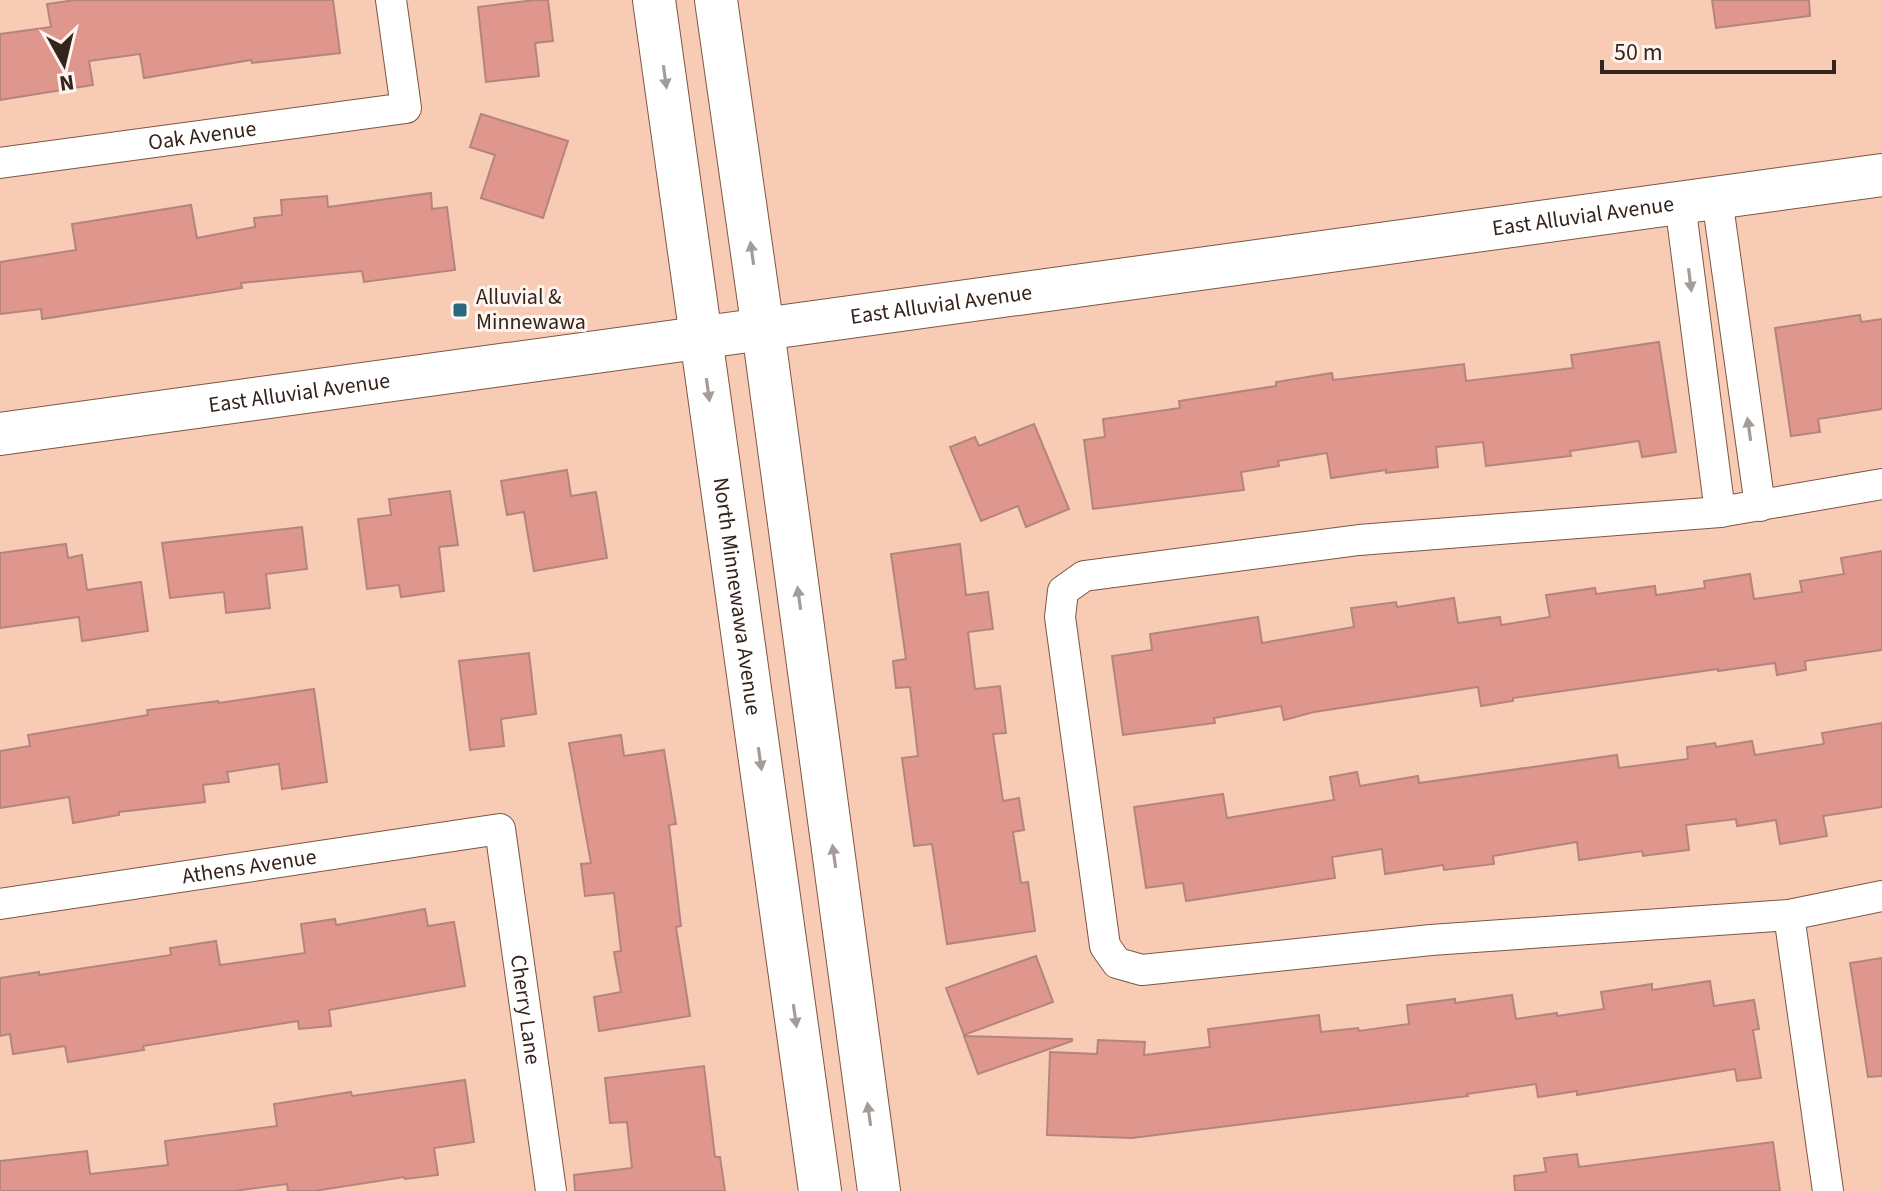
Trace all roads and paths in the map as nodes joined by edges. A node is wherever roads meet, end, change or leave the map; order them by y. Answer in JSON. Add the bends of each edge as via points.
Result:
{"nodes":[{"id":1,"x":391,"y":0,"type":"edge"},
{"id":2,"x":654,"y":0,"type":"edge"},
{"id":3,"x":716,"y":0,"type":"edge"},
{"id":4,"x":0,"y":163,"type":"edge"},
{"id":5,"x":1882,"y":175,"type":"edge"},
{"id":6,"x":1698,"y":200,"type":"junction"},
{"id":7,"x":763,"y":330,"type":"junction"},
{"id":8,"x":701,"y":339,"type":"junction"},
{"id":9,"x":0,"y":434,"type":"edge"},
{"id":10,"x":1882,"y":484,"type":"edge"},
{"id":11,"x":1760,"y":506,"type":"junction"},
{"id":12,"x":1720,"y":512,"type":"junction"},
{"id":13,"x":500,"y":829,"type":"joint"},
{"id":14,"x":1882,"y":896,"type":"edge"},
{"id":15,"x":0,"y":904,"type":"edge"},
{"id":16,"x":1789,"y":915,"type":"junction"},
{"id":17,"x":551,"y":1191,"type":"edge"},
{"id":18,"x":820,"y":1191,"type":"edge"},
{"id":19,"x":879,"y":1191,"type":"edge"},
{"id":20,"x":1828,"y":1191,"type":"edge"}],
"edges":[{"from":1,"to":4,"type":"street","name":"Oak Avenue","via":[[406,108]]},
{"from":2,"to":8,"type":"main road","name":"North Minnewawa Avenue","one_way":true},
{"from":7,"to":3,"type":"main road","one_way":true},
{"from":5,"to":6,"type":"main road","name":"East Alluvial Avenue"},
{"from":6,"to":7,"type":"main road","name":"East Alluvial Avenue"},
{"from":11,"to":6,"type":"street","one_way":true},
{"from":6,"to":12,"type":"street","one_way":true},
{"from":7,"to":8,"type":"main road","name":"East Alluvial Avenue"},
{"from":19,"to":7,"type":"main road","one_way":true},
{"from":8,"to":9,"type":"main road","name":"East Alluvial Avenue"},
{"from":8,"to":18,"type":"main road","name":"North Minnewawa Avenue","one_way":true},
{"from":10,"to":11,"type":"street"},
{"from":11,"to":12,"type":"street"},
{"from":12,"to":16,"type":"street","via":[[1359,540],[1084,576],[1063,591],[1060,617],[1105,946],[1117,963],[1142,970],[1431,940]]},
{"from":13,"to":15,"type":"street","name":"Athens Avenue"},
{"from":13,"to":17,"type":"street","name":"Cherry Lane"},
{"from":14,"to":16,"type":"street"},
{"from":16,"to":20,"type":"street"}]}
